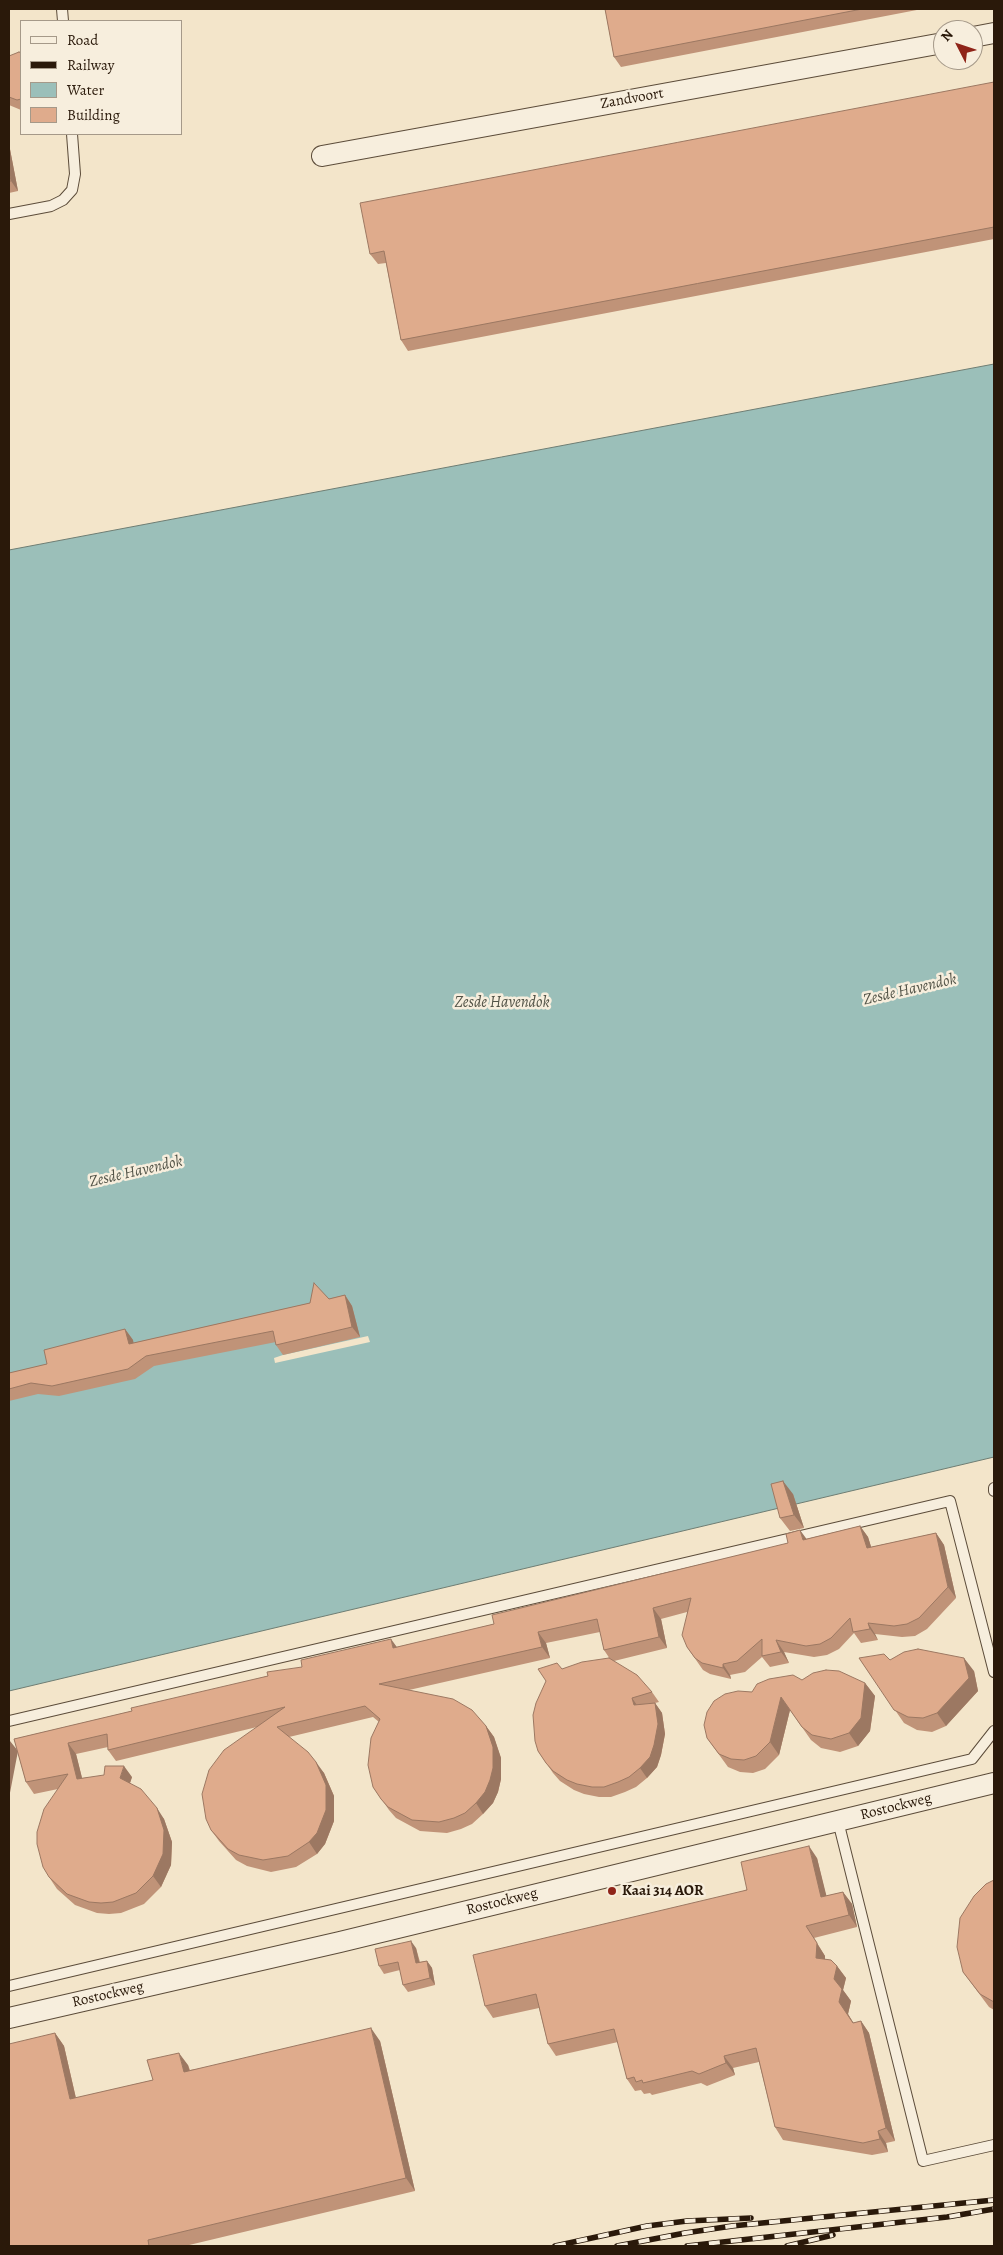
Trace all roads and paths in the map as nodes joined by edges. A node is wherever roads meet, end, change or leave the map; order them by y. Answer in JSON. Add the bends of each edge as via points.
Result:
{"nodes":[{"id":1,"x":933,"y":45,"type":"edge"},
{"id":2,"x":72,"y":135,"type":"edge"},
{"id":3,"x":322,"y":156,"type":"dead end"},
{"id":4,"x":9,"y":214,"type":"edge"},
{"id":5,"x":994,"y":1672,"type":"edge"},
{"id":6,"x":9,"y":1721,"type":"edge"},
{"id":7,"x":994,"y":1731,"type":"edge"},
{"id":8,"x":994,"y":1784,"type":"edge"},
{"id":9,"x":838,"y":1821,"type":"junction"},
{"id":10,"x":9,"y":1986,"type":"edge"},
{"id":11,"x":9,"y":2018,"type":"edge"},
{"id":12,"x":994,"y":2145,"type":"edge"}],
"edges":[{"from":1,"to":3,"type":"street","name":"Zandvoort"},
{"from":2,"to":4,"type":"lane","via":[[72,190],[63,200],[50,206]]},
{"from":5,"to":6,"type":"lane","via":[[950,1501]]},
{"from":7,"to":10,"type":"lane","via":[[972,1758]]},
{"from":8,"to":9,"type":"street","name":"Rostockweg"},
{"from":9,"to":11,"type":"street","name":"Rostockweg"},
{"from":9,"to":12,"type":"lane","via":[[922,2161]]}]}
